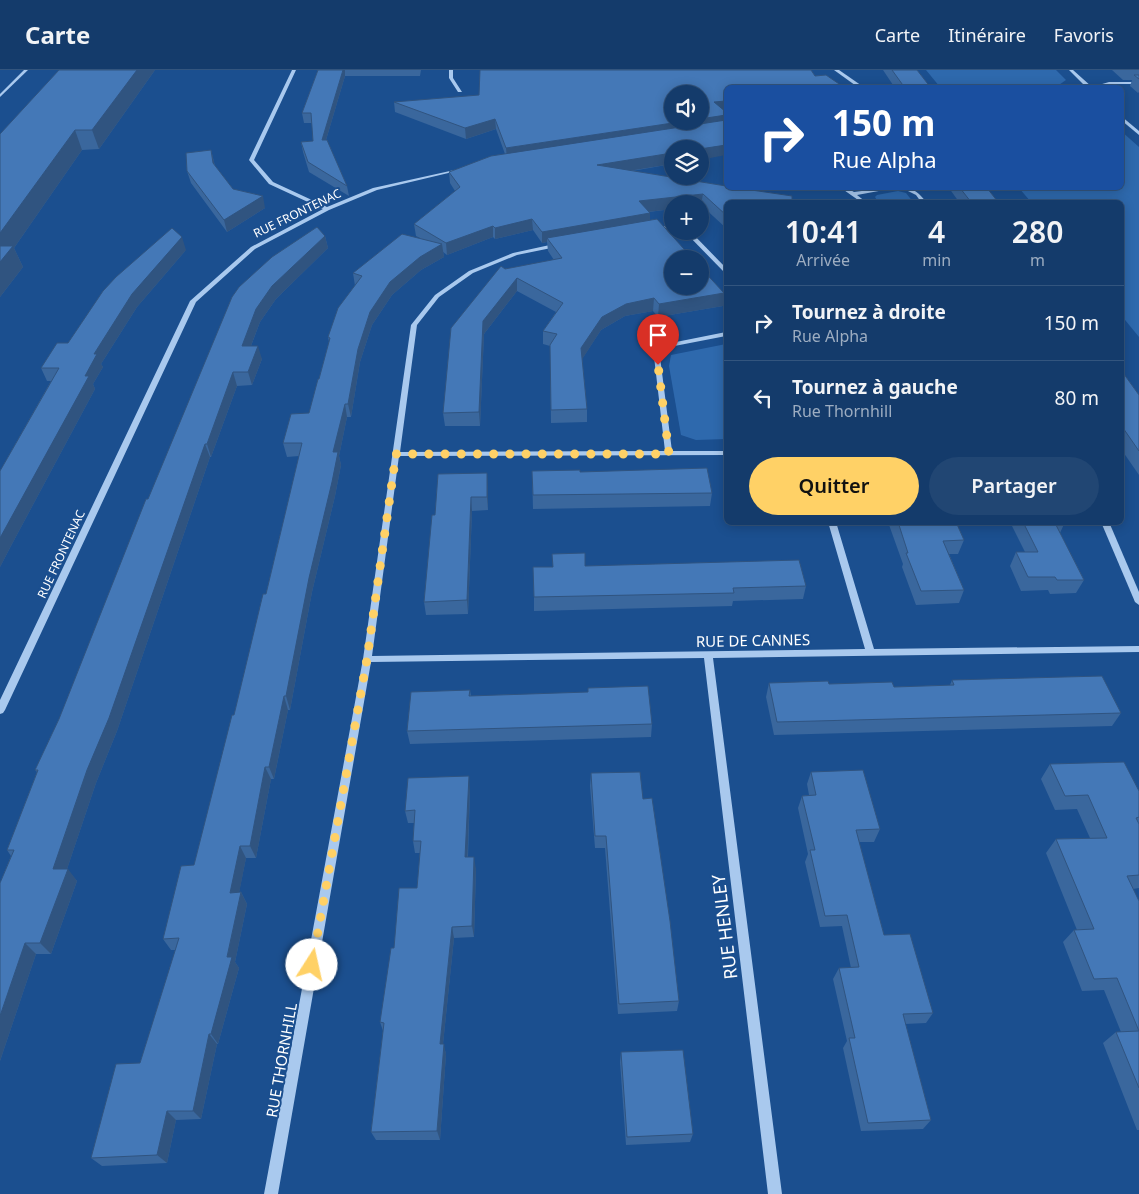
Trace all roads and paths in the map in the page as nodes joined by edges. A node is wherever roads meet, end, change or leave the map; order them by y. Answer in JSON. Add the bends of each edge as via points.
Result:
{"nodes":[{"id":1,"x":26,"y":70,"type":"edge"},
{"id":2,"x":294,"y":70,"type":"edge"},
{"id":3,"x":451,"y":70,"type":"edge"},
{"id":4,"x":836,"y":70,"type":"edge"},
{"id":5,"x":1071,"y":70,"type":"edge"},
{"id":6,"x":1139,"y":83,"type":"edge"},
{"id":7,"x":858,"y":85,"type":"edge"},
{"id":8,"x":1088,"y":85,"type":"edge"},
{"id":9,"x":1102,"y":85,"type":"edge"},
{"id":10,"x":460,"y":90,"type":"dead end"},
{"id":11,"x":0,"y":96,"type":"edge"},
{"id":12,"x":1124,"y":120,"type":"edge"},
{"id":13,"x":1139,"y":134,"type":"edge"},
{"id":14,"x":468,"y":168,"type":"edge"},
{"id":15,"x":847,"y":190,"type":"edge"},
{"id":16,"x":879,"y":190,"type":"edge"},
{"id":17,"x":910,"y":190,"type":"edge"},
{"id":18,"x":853,"y":194,"type":"junction"},
{"id":19,"x":861,"y":200,"type":"edge"},
{"id":20,"x":922,"y":200,"type":"edge"},
{"id":21,"x":327,"y":209,"type":"junction"},
{"id":22,"x":664,"y":227,"type":"edge"},
{"id":23,"x":642,"y":230,"type":"edge"},
{"id":24,"x":696,"y":240,"type":"edge"},
{"id":25,"x":568,"y":244,"type":"edge"},
{"id":26,"x":724,"y":269,"type":"edge"},
{"id":27,"x":724,"y":334,"type":"edge"},
{"id":28,"x":724,"y":453,"type":"edge"},
{"id":29,"x":396,"y":454,"type":"junction"},
{"id":30,"x":669,"y":454,"type":"junction"},
{"id":31,"x":833,"y":525,"type":"edge"},
{"id":32,"x":1106,"y":525,"type":"edge"},
{"id":33,"x":1139,"y":602,"type":"edge"},
{"id":34,"x":1139,"y":649,"type":"edge"},
{"id":35,"x":871,"y":653,"type":"junction"},
{"id":36,"x":708,"y":655,"type":"junction"},
{"id":37,"x":367,"y":659,"type":"junction"},
{"id":38,"x":0,"y":710,"type":"edge"},
{"id":39,"x":271,"y":1194,"type":"edge"},
{"id":40,"x":775,"y":1194,"type":"edge"}],
"edges":[{"from":1,"to":11,"type":"street"},
{"from":2,"to":21,"type":"street","via":[[251,160],[271,183]]},
{"from":3,"to":10,"type":"street","via":[[450,78]]},
{"from":4,"to":7,"type":"street"},
{"from":5,"to":8,"type":"street"},
{"from":6,"to":9,"type":"street"},
{"from":12,"to":13,"type":"street"},
{"from":14,"to":21,"type":"street","name":"RUE FRONTENAC","via":[[375,189]]},
{"from":15,"to":18,"type":"street"},
{"from":16,"to":18,"type":"street"},
{"from":17,"to":20,"type":"street"},
{"from":18,"to":19,"type":"street"},
{"from":21,"to":38,"type":"street","name":"RUE FRONTENAC","via":[[254,248],[193,301]]},
{"from":22,"to":23,"type":"street"},
{"from":24,"to":26,"type":"street"},
{"from":25,"to":29,"type":"street","name":"RUE THORNHILL","via":[[515,254],[471,272],[436,296],[414,325]]},
{"from":27,"to":30,"type":"street","via":[[656,348]]},
{"from":28,"to":30,"type":"street"},
{"from":29,"to":30,"type":"street"},
{"from":29,"to":37,"type":"street","name":"RUE THORNHILL"},
{"from":31,"to":35,"type":"street"},
{"from":32,"to":33,"type":"street"},
{"from":34,"to":35,"type":"street","name":"RUE DE CANNES"},
{"from":35,"to":36,"type":"street","name":"RUE DE CANNES"},
{"from":36,"to":37,"type":"street","name":"RUE DE CANNES"},
{"from":36,"to":40,"type":"street","name":"RUE HENLEY"},
{"from":37,"to":39,"type":"street","name":"RUE THORNHILL"}]}
